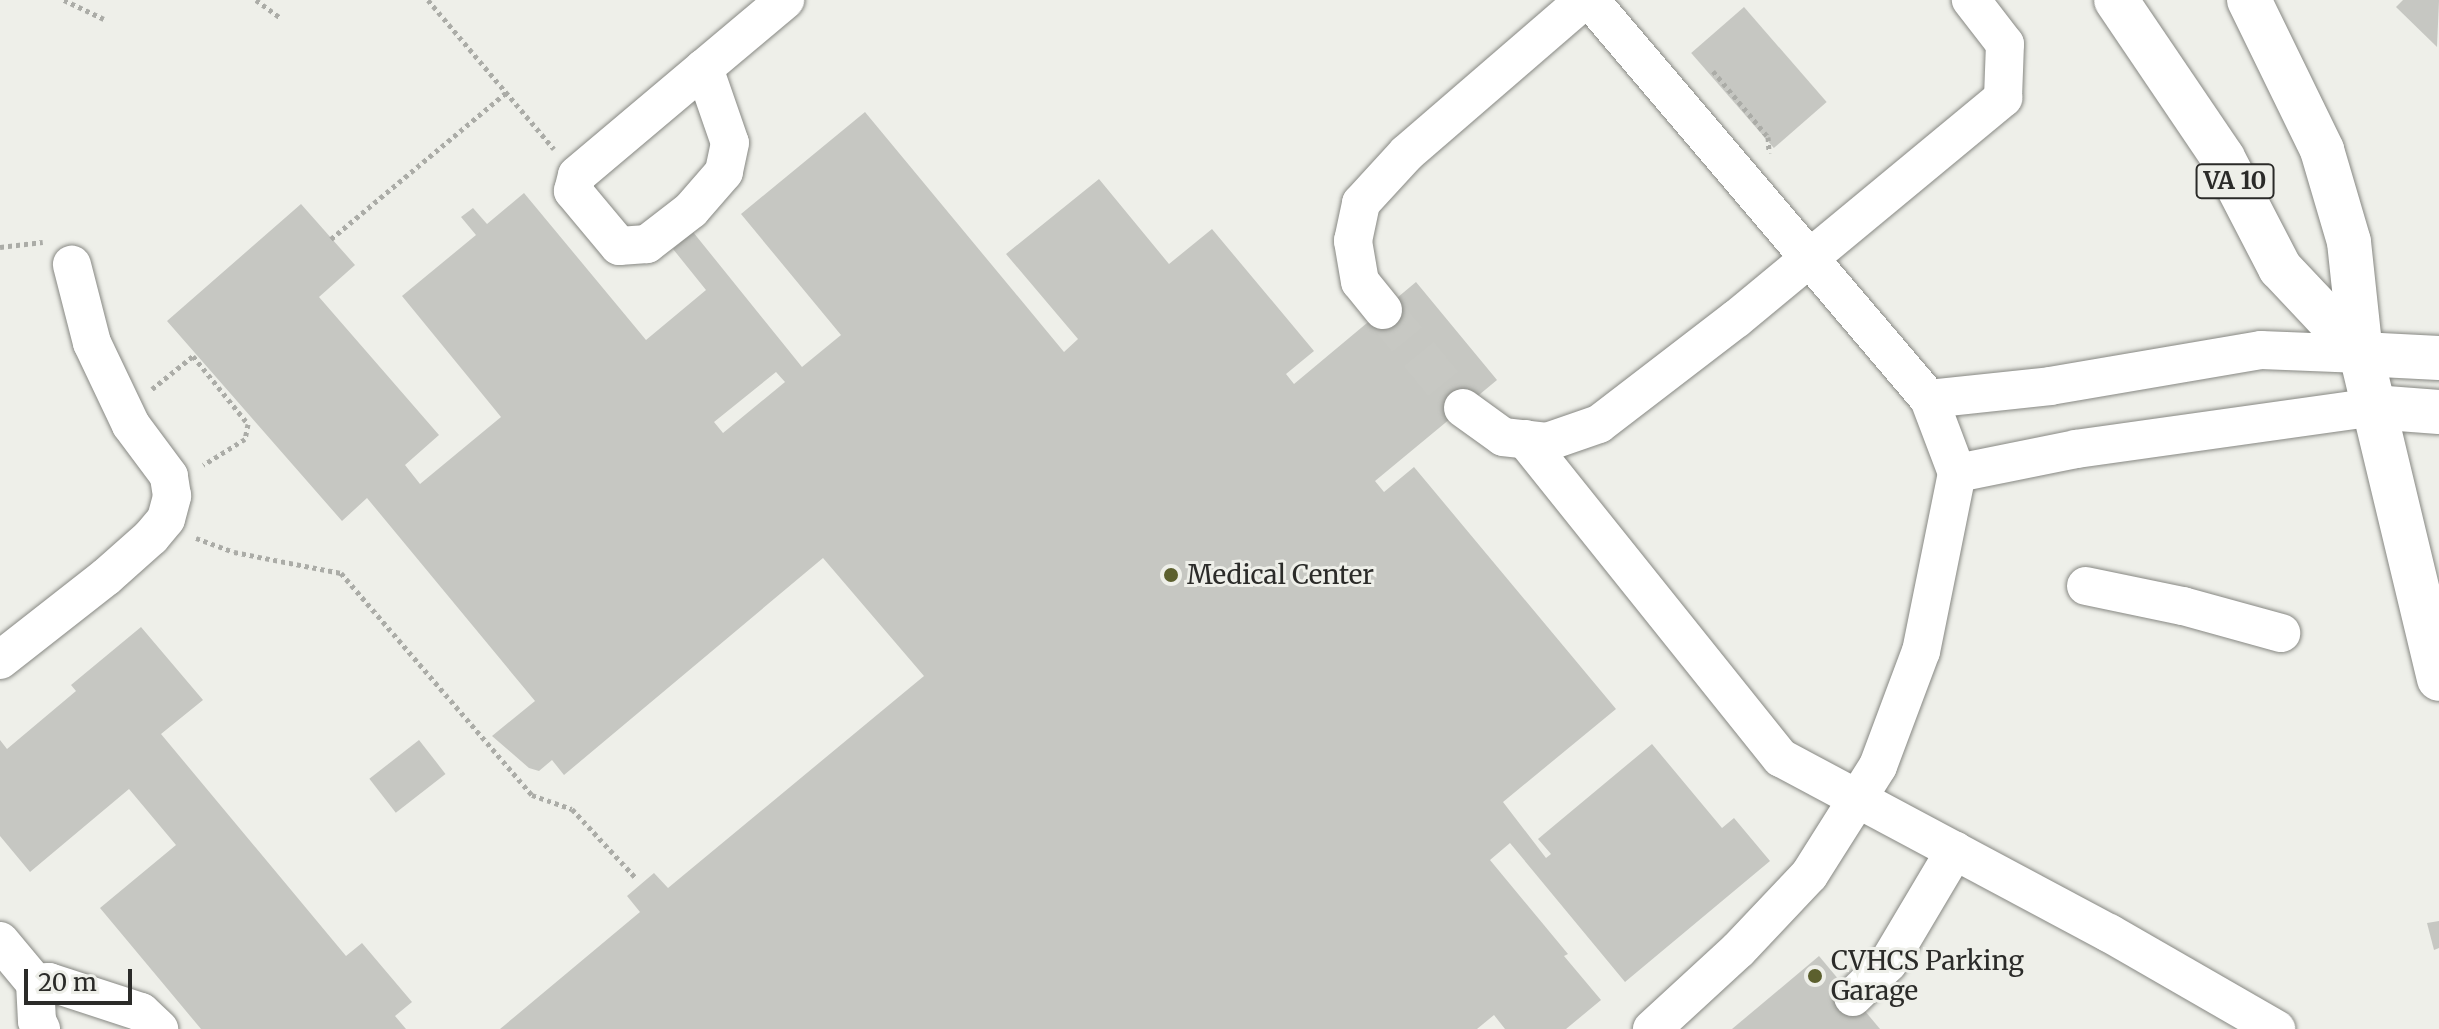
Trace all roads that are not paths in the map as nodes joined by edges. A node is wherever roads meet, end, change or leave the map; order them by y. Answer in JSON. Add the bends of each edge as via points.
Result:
{"nodes":[{"id":1,"x":785,"y":0,"type":"edge"},
{"id":2,"x":1971,"y":0,"type":"edge"},
{"id":3,"x":2116,"y":0,"type":"edge"},
{"id":4,"x":2249,"y":0,"type":"edge"},
{"id":5,"x":1594,"y":2,"type":"edge"},
{"id":6,"x":704,"y":68,"type":"junction"},
{"id":7,"x":1810,"y":258,"type":"junction"},
{"id":8,"x":72,"y":265,"type":"dead end"},
{"id":9,"x":1383,"y":310,"type":"tunnel mouth"},
{"id":10,"x":2361,"y":354,"type":"junction"},
{"id":11,"x":2439,"y":358,"type":"edge"},
{"id":12,"x":1929,"y":399,"type":"junction"},
{"id":13,"x":2373,"y":407,"type":"junction"},
{"id":14,"x":1463,"y":408,"type":"tunnel mouth"},
{"id":15,"x":2439,"y":412,"type":"edge"},
{"id":16,"x":1525,"y":439,"type":"junction"},
{"id":17,"x":1957,"y":473,"type":"junction"},
{"id":18,"x":2086,"y":586,"type":"dead end"},
{"id":19,"x":2281,"y":633,"type":"dead end"},
{"id":20,"x":0,"y":660,"type":"edge"},
{"id":21,"x":2439,"y":679,"type":"edge"},
{"id":22,"x":1859,"y":796,"type":"junction"},
{"id":23,"x":1955,"y":850,"type":"junction"},
{"id":24,"x":0,"y":941,"type":"edge"},
{"id":25,"x":35,"y":983,"type":"junction"},
{"id":26,"x":1853,"y":997,"type":"dead end"},
{"id":27,"x":41,"y":1029,"type":"edge"},
{"id":28,"x":159,"y":1029,"type":"edge"},
{"id":29,"x":1652,"y":1029,"type":"edge"},
{"id":30,"x":2276,"y":1029,"type":"edge"}],
"edges":[{"from":1,"to":6,"type":"lane"},
{"from":2,"to":7,"type":"lane","via":[[2005,44],[2003,98]]},
{"from":3,"to":10,"type":"main road","number":"VA 10","via":[[2223,158],[2280,268]]},
{"from":4,"to":10,"type":"main road","via":[[2322,150],[2349,242]]},
{"from":5,"to":7,"type":"lane"},
{"from":5,"to":9,"type":"lane","via":[[1407,153],[1361,203],[1353,241],[1360,282]]},
{"from":6,"to":6,"type":"lane","via":[[577,175],[573,191],[619,246],[647,244],[691,210],[724,172],[730,143]]},
{"from":7,"to":12,"type":"lane"},
{"from":7,"to":16,"type":"lane","via":[[1599,424],[1547,442]]},
{"from":8,"to":20,"type":"lane","via":[[92,343],[131,425],[169,476],[172,496],[166,519],[151,537]]},
{"from":10,"to":11,"type":"main road"},
{"from":10,"to":12,"type":"lane","via":[[2261,350],[2050,386]]},
{"from":10,"to":13,"type":"main road"},
{"from":12,"to":17,"type":"lane"},
{"from":13,"to":15,"type":"main road"},
{"from":13,"to":17,"type":"lane","via":[[2076,449]]},
{"from":13,"to":21,"type":"main road"},
{"from":14,"to":16,"type":"lane","via":[[1503,437]]},
{"from":16,"to":22,"type":"lane","via":[[1781,758]]},
{"from":17,"to":22,"type":"lane","via":[[1921,651],[1878,766]]},
{"from":18,"to":19,"type":"lane"},
{"from":22,"to":23,"type":"lane"},
{"from":22,"to":29,"type":"lane","via":[[1809,875]]},
{"from":23,"to":26,"type":"lane","via":[[1888,963]]},
{"from":23,"to":30,"type":"lane"},
{"from":24,"to":25,"type":"lane"},
{"from":25,"to":27,"type":"lane"},
{"from":25,"to":28,"type":"lane","via":[[49,982],[141,1012]]}]}
